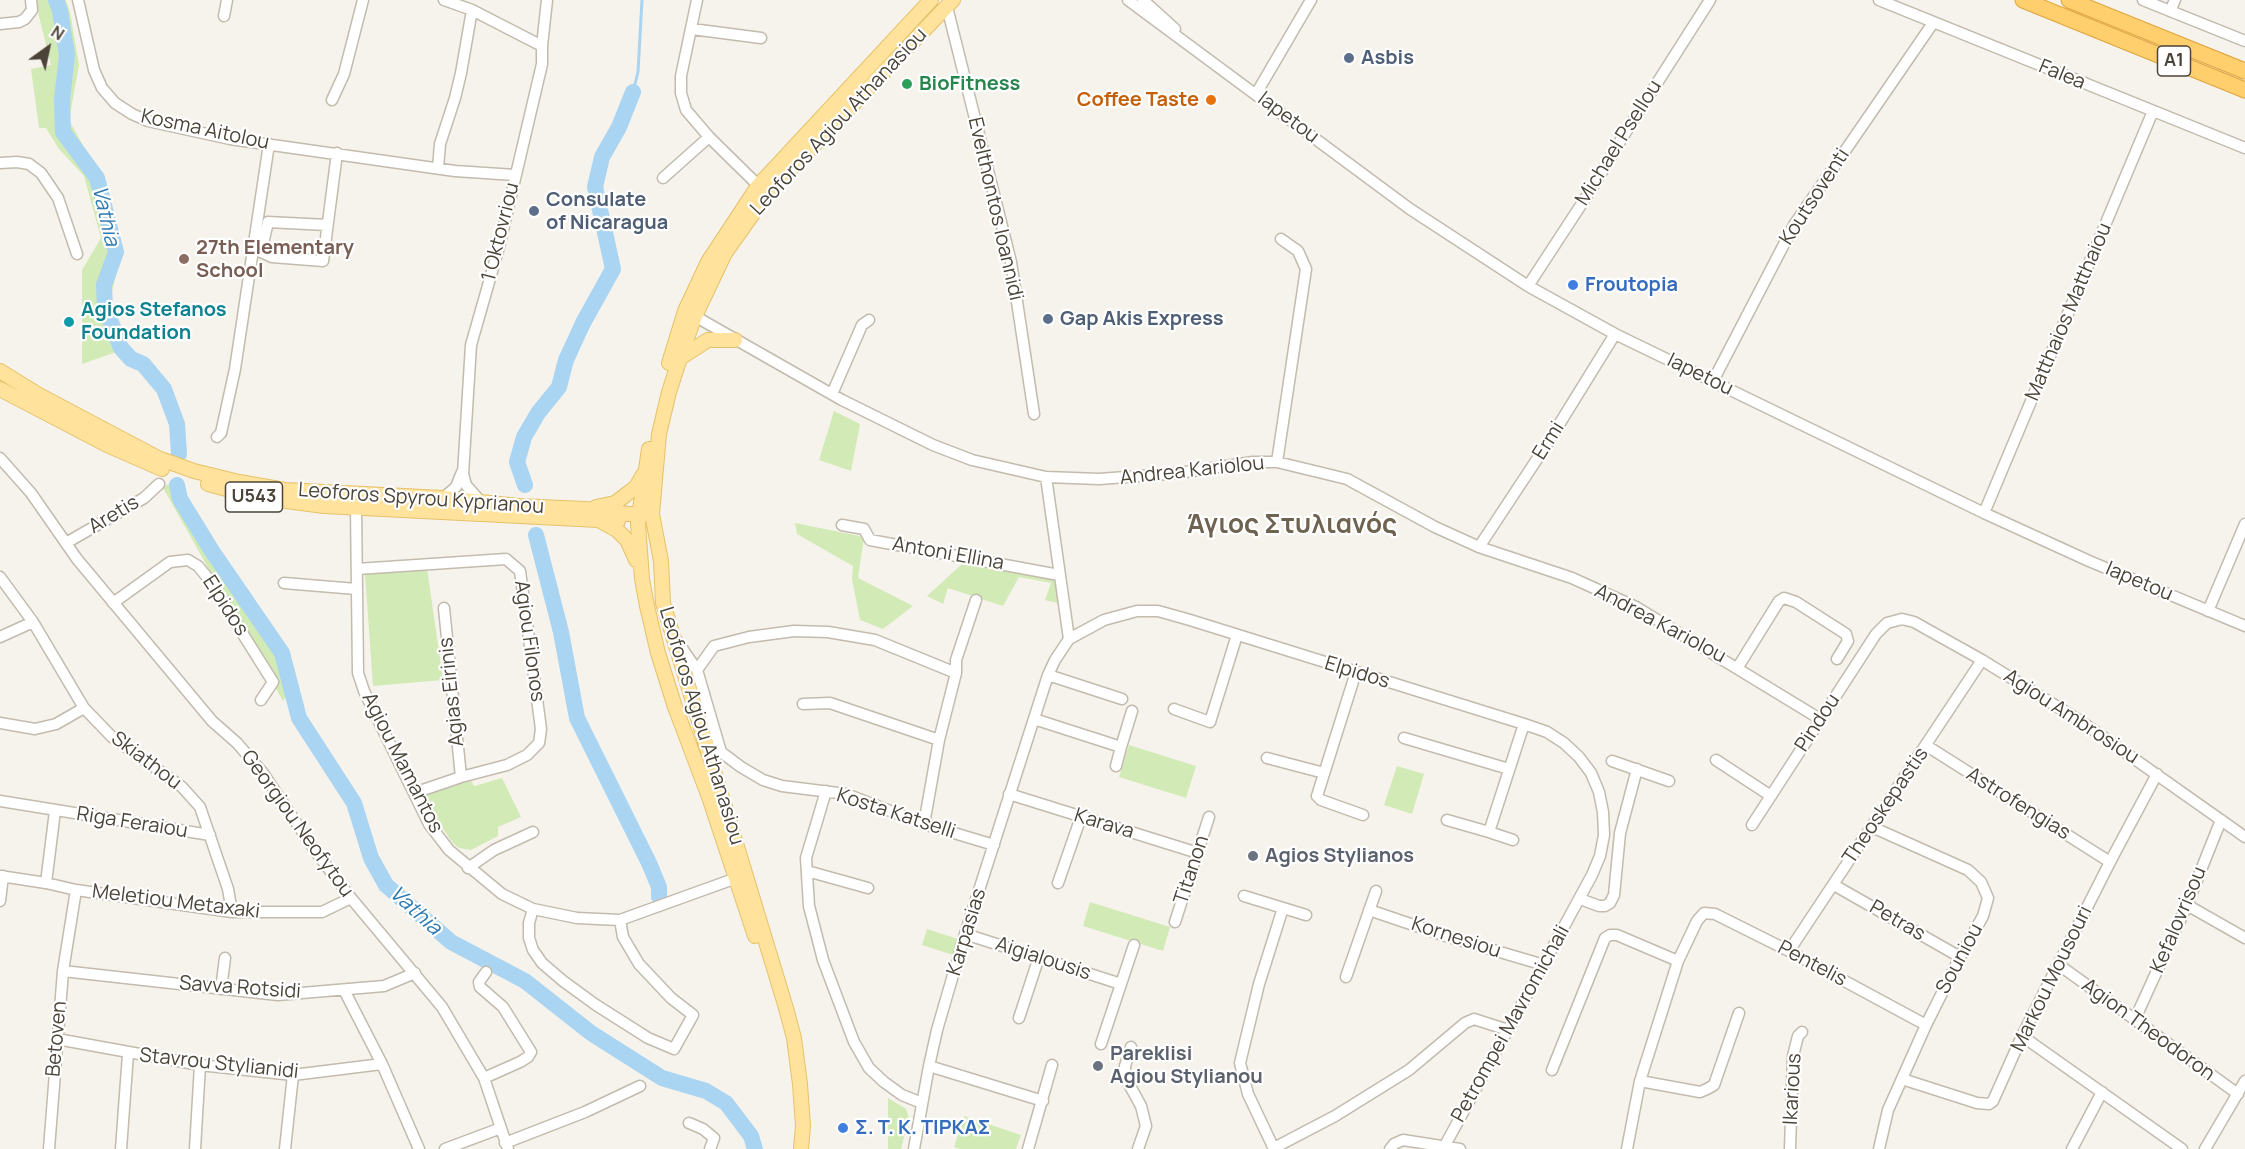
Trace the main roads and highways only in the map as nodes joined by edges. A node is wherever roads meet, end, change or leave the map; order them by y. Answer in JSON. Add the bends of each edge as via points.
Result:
{"nodes":[{"id":1,"x":931,"y":0,"type":"edge"},
{"id":2,"x":2010,"y":0,"type":"edge"},
{"id":3,"x":2023,"y":0,"type":"edge"},
{"id":4,"x":2069,"y":0,"type":"edge"},
{"id":5,"x":950,"y":3,"type":"edge"},
{"id":6,"x":2102,"y":32,"type":"junction"},
{"id":7,"x":2245,"y":71,"type":"edge"},
{"id":8,"x":2245,"y":90,"type":"edge"},
{"id":9,"x":763,"y":190,"type":"junction"},
{"id":10,"x":690,"y":314,"type":"junction"},
{"id":11,"x":735,"y":340,"type":"road end"},
{"id":12,"x":680,"y":358,"type":"junction"},
{"id":13,"x":3,"y":374,"type":"edge"},
{"id":14,"x":1,"y":392,"type":"edge"},
{"id":15,"x":647,"y":465,"type":"junction"},
{"id":16,"x":585,"y":509,"type":"junction"},
{"id":17,"x":530,"y":511,"type":"junction"},
{"id":18,"x":646,"y":518,"type":"junction"},
{"id":19,"x":599,"y":520,"type":"junction"},
{"id":20,"x":642,"y":579,"type":"junction"},
{"id":21,"x":741,"y":877,"type":"junction"},
{"id":22,"x":795,"y":1149,"type":"edge"},
{"id":23,"x":801,"y":1149,"type":"edge"}],
"edges":[{"from":1,"to":9,"type":"main road","name":"Leoforos Agiou Athanasiou"},
{"from":2,"to":6,"type":"highway"},
{"from":3,"to":6,"type":"highway","number":"A1"},
{"from":4,"to":7,"type":"highway","number":"A1"},
{"from":5,"to":9,"type":"main road","name":"Leoforos Agiou Athanasiou"},
{"from":6,"to":8,"type":"highway","number":"A1"},
{"from":9,"to":10,"type":"main road","name":"Leoforos Agiou Athanasiou","via":[[708,262]]},
{"from":10,"to":12,"type":"main road","name":"Leoforos Agiou Athanasiou"},
{"from":10,"to":15,"type":"main road","name":"Leoforos Agiou Athanasiou","via":[[660,391]]},
{"from":11,"to":12,"type":"main road","via":[[708,340]]},
{"from":12,"to":18,"type":"main road","name":"Leoforos Agiou Athanasiou","via":[[659,434]]},
{"from":13,"to":17,"type":"main road","name":"Leoforos Spyrou Kyprianou","number":"U543","via":[[140,450],[194,471],[285,490],[443,498]]},
{"from":14,"to":17,"type":"main road","name":"Leoforos Spyrou Kyprianou","number":"U543","via":[[107,445],[176,474],[255,497],[356,507]]},
{"from":15,"to":16,"type":"main road","via":[[630,492],[615,502]]},
{"from":15,"to":18,"type":"main road","name":"Leoforos Agiou Athanasiou"},
{"from":16,"to":17,"type":"main road","name":"Leoforos Spyrou Kyprianou","number":"U543"},
{"from":16,"to":18,"type":"main road","name":"Leoforos Spyrou Kyprianou","number":"U543"},
{"from":17,"to":19,"type":"main road","name":"Leoforos Spyrou Kyprianou","number":"U543"},
{"from":18,"to":19,"type":"main road","name":"Leoforos Spyrou Kyprianou","number":"U543"},
{"from":18,"to":20,"type":"main road","name":"Leoforos Agiou Athanasiou"},
{"from":18,"to":21,"type":"main road","name":"Leoforos Agiou Athanasiou","via":[[661,561],[663,603]]},
{"from":19,"to":20,"type":"main road","via":[[627,540]]},
{"from":20,"to":21,"type":"main road","name":"Leoforos Agiou Athanasiou","via":[[658,653]]},
{"from":21,"to":22,"type":"main road","name":"Leoforos Agiou Athanasiou","via":[[786,1041]]},
{"from":21,"to":23,"type":"main road","name":"Leoforos Agiou Athanasiou","via":[[777,975],[794,1038],[802,1105]]}]}
